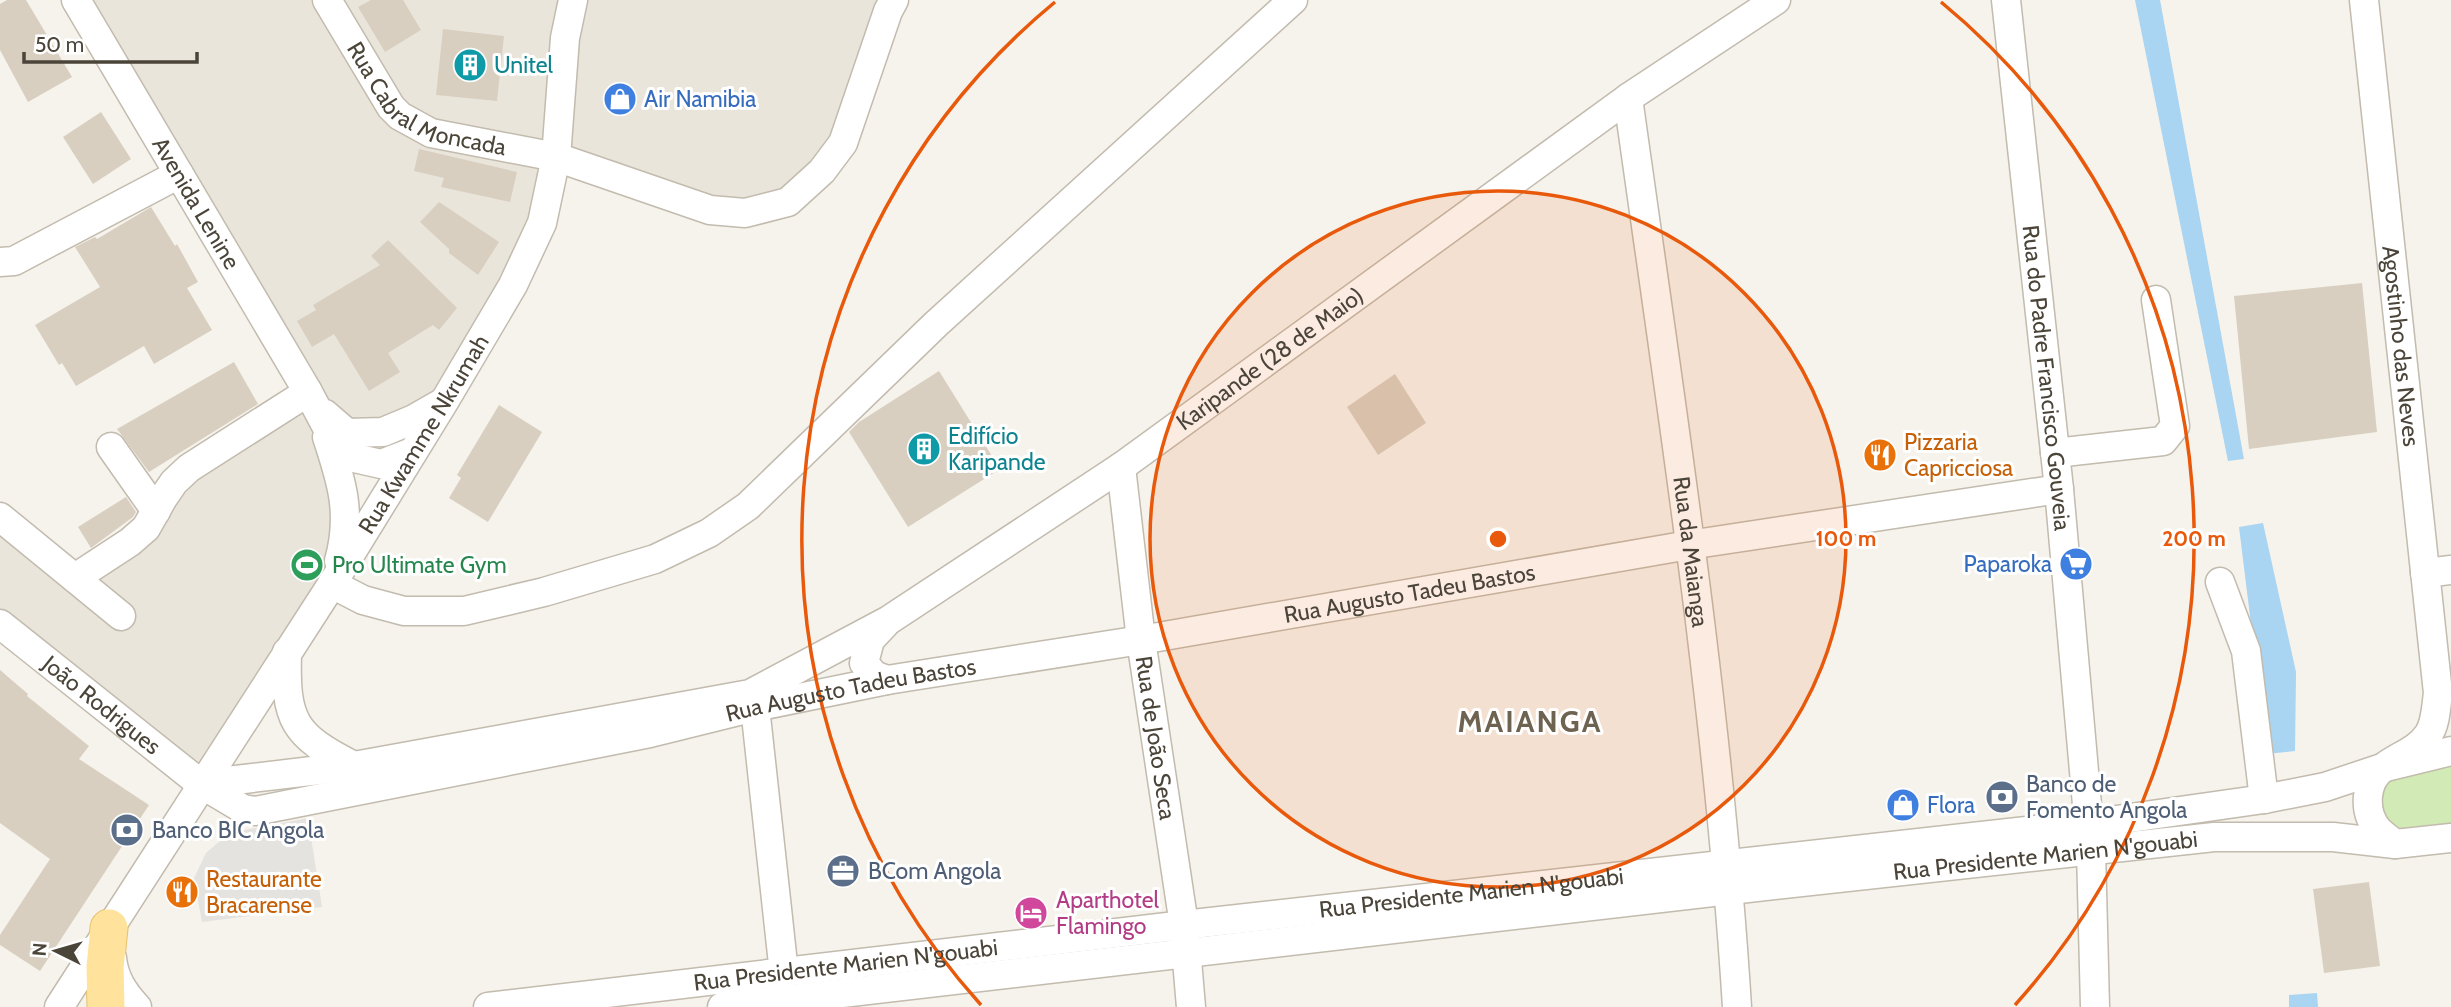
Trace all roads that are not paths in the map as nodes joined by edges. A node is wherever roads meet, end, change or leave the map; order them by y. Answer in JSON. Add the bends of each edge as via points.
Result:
{"nodes":[{"id":1,"x":76,"y":0,"type":"edge"},
{"id":2,"x":327,"y":0,"type":"edge"},
{"id":3,"x":573,"y":0,"type":"edge"},
{"id":4,"x":894,"y":0,"type":"edge"},
{"id":5,"x":1293,"y":0,"type":"edge"},
{"id":6,"x":2006,"y":0,"type":"edge"},
{"id":7,"x":2364,"y":0,"type":"edge"},
{"id":8,"x":1760,"y":4,"type":"edge"},
{"id":9,"x":1628,"y":98,"type":"junction"},
{"id":10,"x":556,"y":157,"type":"junction"},
{"id":11,"x":179,"y":174,"type":"junction"},
{"id":12,"x":0,"y":262,"type":"edge"},
{"id":13,"x":2156,"y":300,"type":"dead end"},
{"id":14,"x":312,"y":400,"type":"junction"},
{"id":15,"x":444,"y":402,"type":"junction"},
{"id":16,"x":111,"y":447,"type":"dead end"},
{"id":17,"x":412,"y":452,"type":"junction"},
{"id":18,"x":2055,"y":453,"type":"junction"},
{"id":19,"x":1121,"y":467,"type":"junction"},
{"id":20,"x":2059,"y":489,"type":"junction"},
{"id":21,"x":156,"y":511,"type":"junction"},
{"id":22,"x":0,"y":517,"type":"edge"},
{"id":23,"x":1689,"y":545,"type":"junction"},
{"id":24,"x":2438,"y":572,"type":"edge"},
{"id":25,"x":75,"y":578,"type":"junction"},
{"id":26,"x":2221,"y":582,"type":"dead end"},
{"id":27,"x":332,"y":584,"type":"junction"},
{"id":28,"x":121,"y":617,"type":"dead end"},
{"id":29,"x":889,"y":620,"type":"junction"},
{"id":30,"x":0,"y":624,"type":"edge"},
{"id":31,"x":1141,"y":640,"type":"junction"},
{"id":32,"x":287,"y":652,"type":"junction"},
{"id":33,"x":887,"y":680,"type":"junction"},
{"id":34,"x":2438,"y":693,"type":"junction"},
{"id":35,"x":752,"y":701,"type":"junction"},
{"id":36,"x":2451,"y":719,"type":"edge"},
{"id":37,"x":2451,"y":751,"type":"edge"},
{"id":38,"x":354,"y":766,"type":"junction"},
{"id":39,"x":2382,"y":768,"type":"junction"},
{"id":40,"x":201,"y":784,"type":"junction"},
{"id":41,"x":2264,"y":799,"type":"junction"},
{"id":42,"x":2090,"y":837,"type":"junction"},
{"id":43,"x":2451,"y":838,"type":"edge"},
{"id":44,"x":2395,"y":844,"type":"junction"},
{"id":45,"x":1728,"y":878,"type":"junction"},
{"id":46,"x":1184,"y":925,"type":"junction"},
{"id":47,"x":109,"y":928,"type":"junction"},
{"id":48,"x":1187,"y":953,"type":"junction"},
{"id":49,"x":783,"y":973,"type":"junction"},
{"id":50,"x":806,"y":1002,"type":"edge"},
{"id":51,"x":59,"y":1007,"type":"edge"},
{"id":52,"x":106,"y":1007,"type":"edge"},
{"id":53,"x":137,"y":1007,"type":"edge"},
{"id":54,"x":488,"y":1007,"type":"edge"},
{"id":55,"x":722,"y":1007,"type":"edge"},
{"id":56,"x":1191,"y":1007,"type":"edge"},
{"id":57,"x":1737,"y":1007,"type":"edge"},
{"id":58,"x":2095,"y":1007,"type":"edge"}],
"edges":[{"from":1,"to":11,"type":"street","name":"Avenida Lenine"},
{"from":2,"to":10,"type":"street","name":"Rua Cabral Moncada","via":[[400,116],[431,133]]},
{"from":3,"to":10,"type":"street","name":"Rua Kwamme Nkrumah","via":[[565,38]]},
{"from":4,"to":10,"type":"street","name":"Rua Cabral Moncada","via":[[843,143],[822,171],[788,202],[745,214],[710,210]]},
{"from":5,"to":27,"type":"street","via":[[936,324],[748,506],[709,533],[655,559],[464,611],[404,611],[363,600]]},
{"from":6,"to":18,"type":"street","name":"Rua do Padre Francisco Gouveia"},
{"from":7,"to":24,"type":"street","name":"Agostinho das Neves"},
{"from":8,"to":9,"type":"street","name":"Karipande (28 de Maio)"},
{"from":9,"to":19,"type":"street","name":"Karipande (28 de Maio)"},
{"from":9,"to":23,"type":"street","name":"Rua da Maianga"},
{"from":10,"to":15,"type":"street","name":"Rua Kwamme Nkrumah","via":[[542,223],[513,285]]},
{"from":11,"to":12,"type":"street","via":[[14,261]]},
{"from":11,"to":14,"type":"street","name":"Avenida Lenine"},
{"from":13,"to":18,"type":"street","via":[[2175,426],[2163,441]]},
{"from":14,"to":15,"type":"street","name":"Avenida Lenine","via":[[347,433],[383,432]]},
{"from":14,"to":17,"type":"street","name":"Avenida Lenine","via":[[331,435],[350,457],[382,464]]},
{"from":14,"to":21,"type":"street","via":[[190,468],[174,482]]},
{"from":14,"to":27,"type":"street","via":[[341,479],[346,516]]},
{"from":15,"to":17,"type":"street","name":"Rua Kwamme Nkrumah"},
{"from":16,"to":21,"type":"street"},
{"from":17,"to":27,"type":"street","name":"Rua Kwamme Nkrumah"},
{"from":18,"to":20,"type":"street","name":"Rua do Padre Francisco Gouveia"},
{"from":19,"to":29,"type":"street","name":"Karipande (28 de Maio)"},
{"from":19,"to":31,"type":"street","name":"Rua de João Seca"},
{"from":20,"to":23,"type":"street","name":"Rua Augusto Tadeu Bastos"},
{"from":20,"to":42,"type":"street","name":"Rua do Padre Francisco Gouveia"},
{"from":21,"to":25,"type":"street","via":[[130,542]]},
{"from":22,"to":25,"type":"street"},
{"from":23,"to":31,"type":"street","name":"Rua Augusto Tadeu Bastos"},
{"from":23,"to":45,"type":"street","name":"Rua da Maianga"},
{"from":24,"to":34,"type":"street","name":"Agostinho das Neves"},
{"from":25,"to":28,"type":"street"},
{"from":26,"to":41,"type":"street","via":[[2246,651]]},
{"from":27,"to":32,"type":"street","name":"Rua Kwamme Nkrumah"},
{"from":29,"to":33,"type":"street","via":[[870,640],[864,663],[874,675]]},
{"from":29,"to":35,"type":"street","name":"Karipande (28 de Maio)"},
{"from":30,"to":40,"type":"street","name":"João Rodrigues"},
{"from":31,"to":33,"type":"street","name":"Rua Augusto Tadeu Bastos"},
{"from":31,"to":46,"type":"street","name":"Rua de João Seca"},
{"from":32,"to":38,"type":"street","via":[[286,689],[295,723],[321,749]]},
{"from":32,"to":40,"type":"street","name":"Rua Kwamme Nkrumah"},
{"from":33,"to":35,"type":"street","name":"Rua Augusto Tadeu Bastos"},
{"from":34,"to":36,"type":"street"},
{"from":34,"to":39,"type":"street","via":[[2429,734],[2412,751]]},
{"from":35,"to":38,"type":"street","name":"Rua Augusto Tadeu Bastos"},
{"from":35,"to":40,"type":"street","name":"Rua Augusto Tadeu Bastos","via":[[650,733],[255,811],[243,809]]},
{"from":35,"to":49,"type":"street"},
{"from":37,"to":39,"type":"street","name":"Rua Presidente Marien N'gouabi"},
{"from":38,"to":40,"type":"street","name":"Rua Augusto Tadeu Bastos"},
{"from":39,"to":41,"type":"street","name":"Rua Presidente Marien N'gouabi","via":[[2325,787]]},
{"from":39,"to":44,"type":"street","via":[[2369,785],[2367,808],[2378,830]]},
{"from":40,"to":47,"type":"street","name":"Rua Kwamme Nkrumah"},
{"from":41,"to":42,"type":"street","name":"Rua Presidente Marien N'gouabi"},
{"from":42,"to":44,"type":"street","name":"Rua Presidente Marien N'gouabi","via":[[2333,837]]},
{"from":42,"to":45,"type":"street","name":"Rua Presidente Marien N'gouabi"},
{"from":42,"to":58,"type":"street","name":"Rua do Padre Francisco Gouveia"},
{"from":43,"to":44,"type":"street","name":"Rua Presidente Marien N'gouabi"},
{"from":45,"to":46,"type":"street","name":"Rua Presidente Marien N'gouabi"},
{"from":45,"to":48,"type":"street","name":"Rua Presidente Marien N'gouabi"},
{"from":45,"to":57,"type":"street","name":"Rua da Maianga"},
{"from":46,"to":48,"type":"street","name":"Rua de João Seca"},
{"from":46,"to":49,"type":"street","name":"Rua Presidente Marien N'gouabi"},
{"from":47,"to":51,"type":"street","name":"Rua Kwamme Nkrumah"},
{"from":47,"to":52,"type":"main road"},
{"from":47,"to":53,"type":"street","via":[[113,970],[121,989]]},
{"from":48,"to":50,"type":"street","name":"Rua Presidente Marien N'gouabi"},
{"from":48,"to":56,"type":"street","name":"Rua de João Seca"},
{"from":49,"to":54,"type":"street","name":"Rua Presidente Marien N'gouabi"},
{"from":50,"to":55,"type":"street","name":"Rua Presidente Marien N'gouabi"}]}
